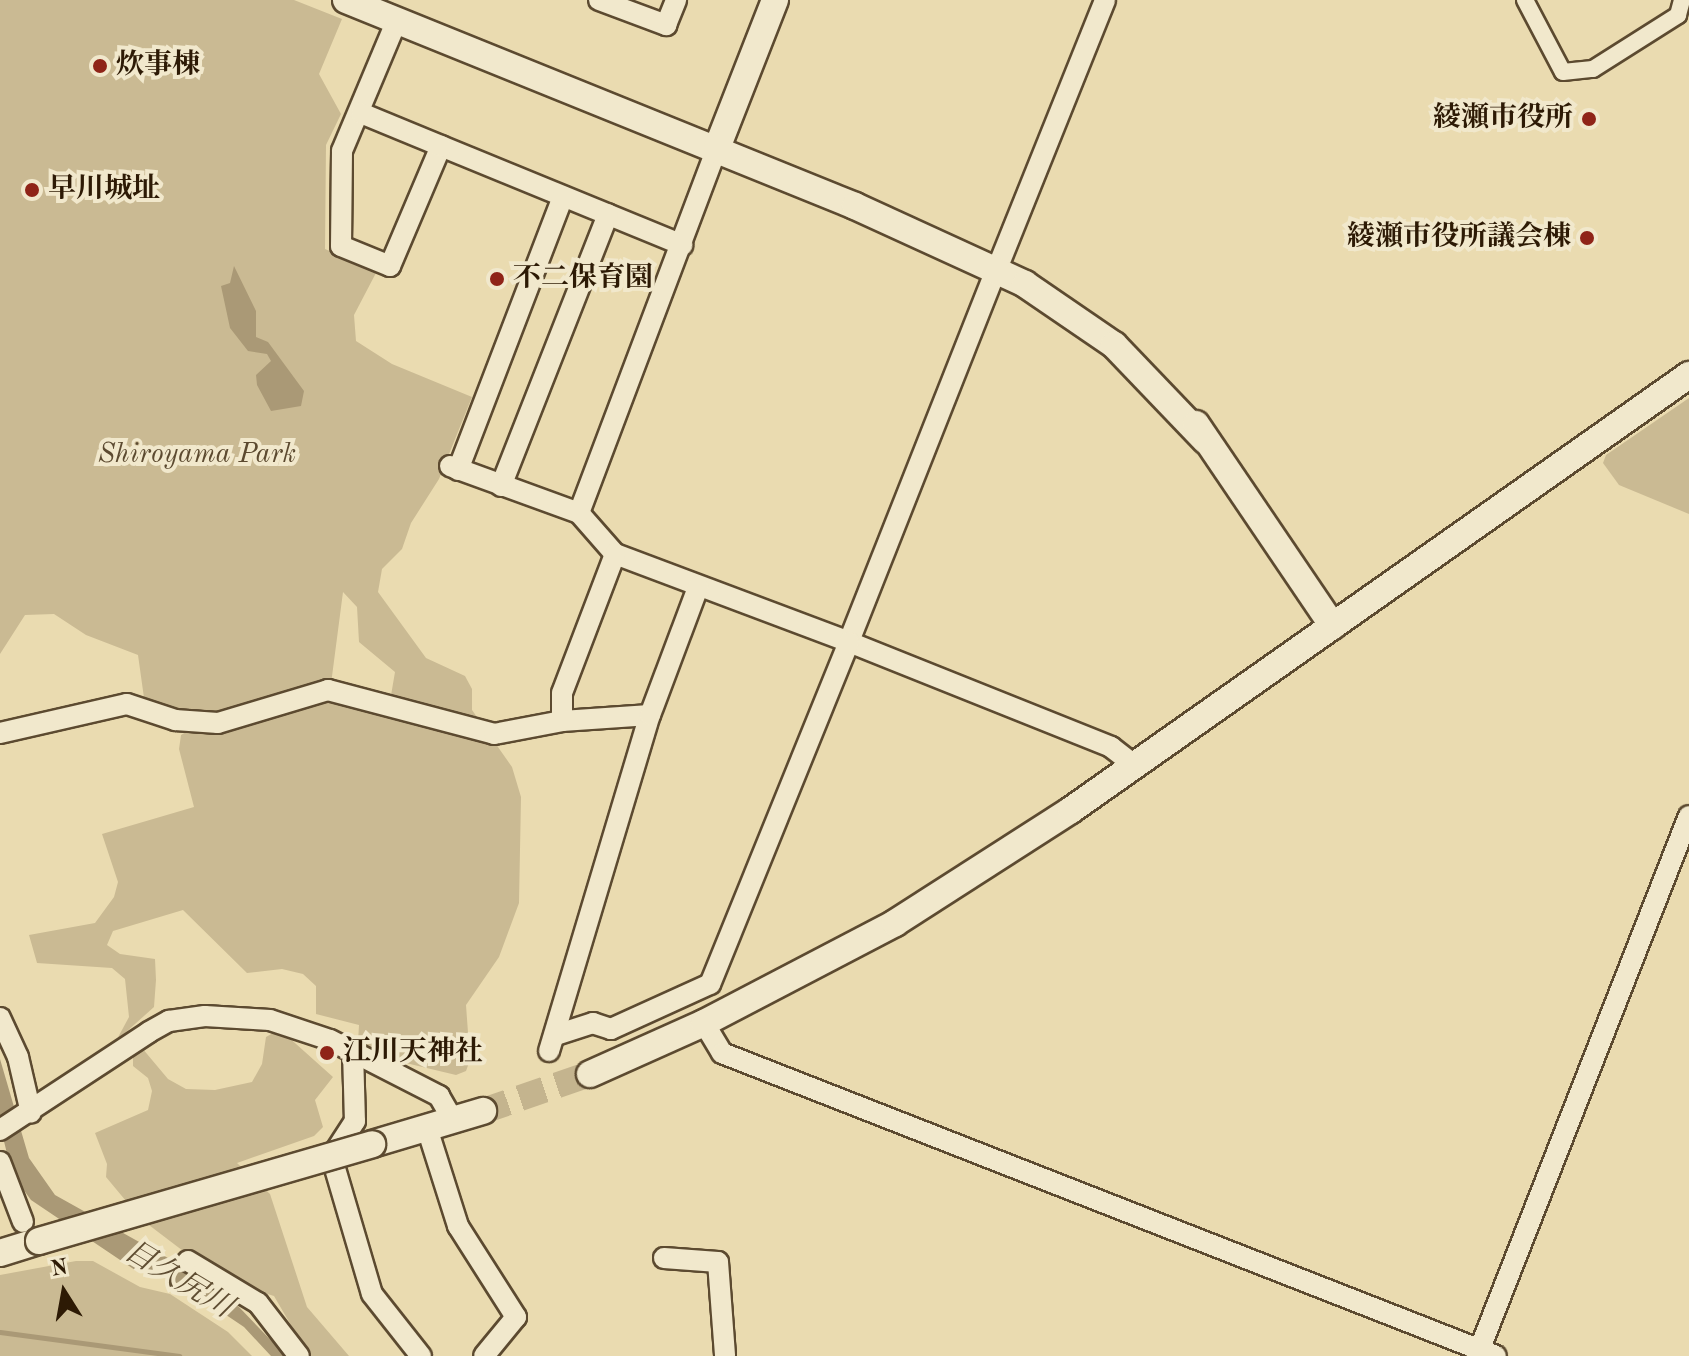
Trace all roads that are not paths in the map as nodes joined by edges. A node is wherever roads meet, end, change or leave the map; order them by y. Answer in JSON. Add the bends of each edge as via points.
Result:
{"nodes":[{"id":1,"x":346,"y":0,"type":"edge"},
{"id":2,"x":599,"y":0,"type":"edge"},
{"id":3,"x":676,"y":0,"type":"edge"},
{"id":4,"x":775,"y":0,"type":"edge"},
{"id":5,"x":1105,"y":0,"type":"edge"},
{"id":6,"x":1525,"y":0,"type":"edge"},
{"id":7,"x":1682,"y":0,"type":"edge"},
{"id":8,"x":401,"y":10,"type":"edge"},
{"id":9,"x":361,"y":113,"type":"junction"},
{"id":10,"x":441,"y":146,"type":"junction"},
{"id":11,"x":717,"y":148,"type":"junction"},
{"id":12,"x":563,"y":196,"type":"junction"},
{"id":13,"x":608,"y":214,"type":"junction"},
{"id":14,"x":682,"y":245,"type":"junction"},
{"id":15,"x":998,"y":264,"type":"junction"},
{"id":16,"x":1689,"y":375,"type":"edge"},
{"id":17,"x":501,"y":486,"type":"junction"},
{"id":18,"x":579,"y":513,"type":"junction"},
{"id":19,"x":615,"y":554,"type":"junction"},
{"id":20,"x":698,"y":587,"type":"junction"},
{"id":21,"x":1333,"y":626,"type":"junction"},
{"id":22,"x":849,"y":642,"type":"junction"},
{"id":23,"x":650,"y":715,"type":"junction"},
{"id":24,"x":562,"y":721,"type":"junction"},
{"id":25,"x":0,"y":733,"type":"edge"},
{"id":26,"x":1133,"y":764,"type":"junction"},
{"id":27,"x":1689,"y":816,"type":"edge"},
{"id":28,"x":0,"y":1018,"type":"edge"},
{"id":29,"x":704,"y":1023,"type":"junction"},
{"id":30,"x":353,"y":1051,"type":"junction"},
{"id":31,"x":590,"y":1074,"type":"tunnel mouth"},
{"id":32,"x":483,"y":1111,"type":"tunnel mouth"},
{"id":33,"x":27,"y":1115,"type":"junction"},
{"id":34,"x":453,"y":1120,"type":"junction"},
{"id":35,"x":427,"y":1128,"type":"junction"},
{"id":36,"x":0,"y":1130,"type":"edge"},
{"id":37,"x":0,"y":1162,"type":"edge"},
{"id":38,"x":31,"y":1232,"type":"junction"},
{"id":39,"x":0,"y":1253,"type":"edge"},
{"id":40,"x":664,"y":1258,"type":"dead end"},
{"id":41,"x":188,"y":1261,"type":"dead end"},
{"id":42,"x":1485,"y":1354,"type":"edge"},
{"id":43,"x":299,"y":1356,"type":"edge"},
{"id":44,"x":421,"y":1356,"type":"edge"},
{"id":45,"x":484,"y":1356,"type":"edge"},
{"id":46,"x":725,"y":1356,"type":"edge"}],
"edges":[{"from":1,"to":8,"type":"street"},
{"from":2,"to":3,"type":"street","via":[[666,25]]},
{"from":4,"to":11,"type":"street"},
{"from":5,"to":15,"type":"street"},
{"from":6,"to":7,"type":"street","via":[[1563,72],[1593,69],[1678,15]]},
{"from":8,"to":9,"type":"street"},
{"from":8,"to":11,"type":"street"},
{"from":9,"to":10,"type":"street"},
{"from":9,"to":10,"type":"street","via":[[342,151],[341,246],[390,266]]},
{"from":10,"to":12,"type":"street"},
{"from":11,"to":14,"type":"street"},
{"from":11,"to":15,"type":"street"},
{"from":12,"to":13,"type":"street"},
{"from":12,"to":17,"type":"street","via":[[454,468]]},
{"from":13,"to":14,"type":"street"},
{"from":13,"to":17,"type":"street"},
{"from":14,"to":18,"type":"street"},
{"from":15,"to":21,"type":"street","via":[[1064,293],[1122,335],[1167,381]]},
{"from":15,"to":22,"type":"street"},
{"from":16,"to":21,"type":"street"},
{"from":17,"to":18,"type":"street"},
{"from":18,"to":19,"type":"street"},
{"from":19,"to":20,"type":"street"},
{"from":19,"to":24,"type":"street","via":[[562,693]]},
{"from":20,"to":22,"type":"street"},
{"from":20,"to":23,"type":"street"},
{"from":21,"to":26,"type":"street"},
{"from":22,"to":23,"type":"street","via":[[710,984],[611,1029],[593,1023],[553,1043]]},
{"from":22,"to":26,"type":"street","via":[[1111,747]]},
{"from":23,"to":24,"type":"street"},
{"from":24,"to":25,"type":"street","via":[[494,734],[328,690],[218,723],[175,720],[127,704]]},
{"from":26,"to":29,"type":"street","via":[[895,923]]},
{"from":27,"to":42,"type":"street"},
{"from":28,"to":33,"type":"street","via":[[18,1057]]},
{"from":29,"to":31,"type":"street"},
{"from":29,"to":42,"type":"street","via":[[722,1053]]},
{"from":30,"to":33,"type":"street","via":[[270,1020],[184,1018],[149,1032]]},
{"from":30,"to":34,"type":"street","via":[[439,1096]]},
{"from":30,"to":44,"type":"street","via":[[355,1121],[337,1149],[334,1165],[372,1294]]},
{"from":32,"to":34,"type":"street"},
{"from":33,"to":36,"type":"street"},
{"from":34,"to":35,"type":"street"},
{"from":35,"to":38,"type":"street","bridge":true},
{"from":35,"to":45,"type":"street","via":[[458,1226],[516,1317]]},
{"from":37,"to":38,"type":"street"},
{"from":38,"to":39,"type":"street"},
{"from":40,"to":46,"type":"street","via":[[718,1262]]},
{"from":41,"to":43,"type":"street","via":[[258,1303]]}]}
